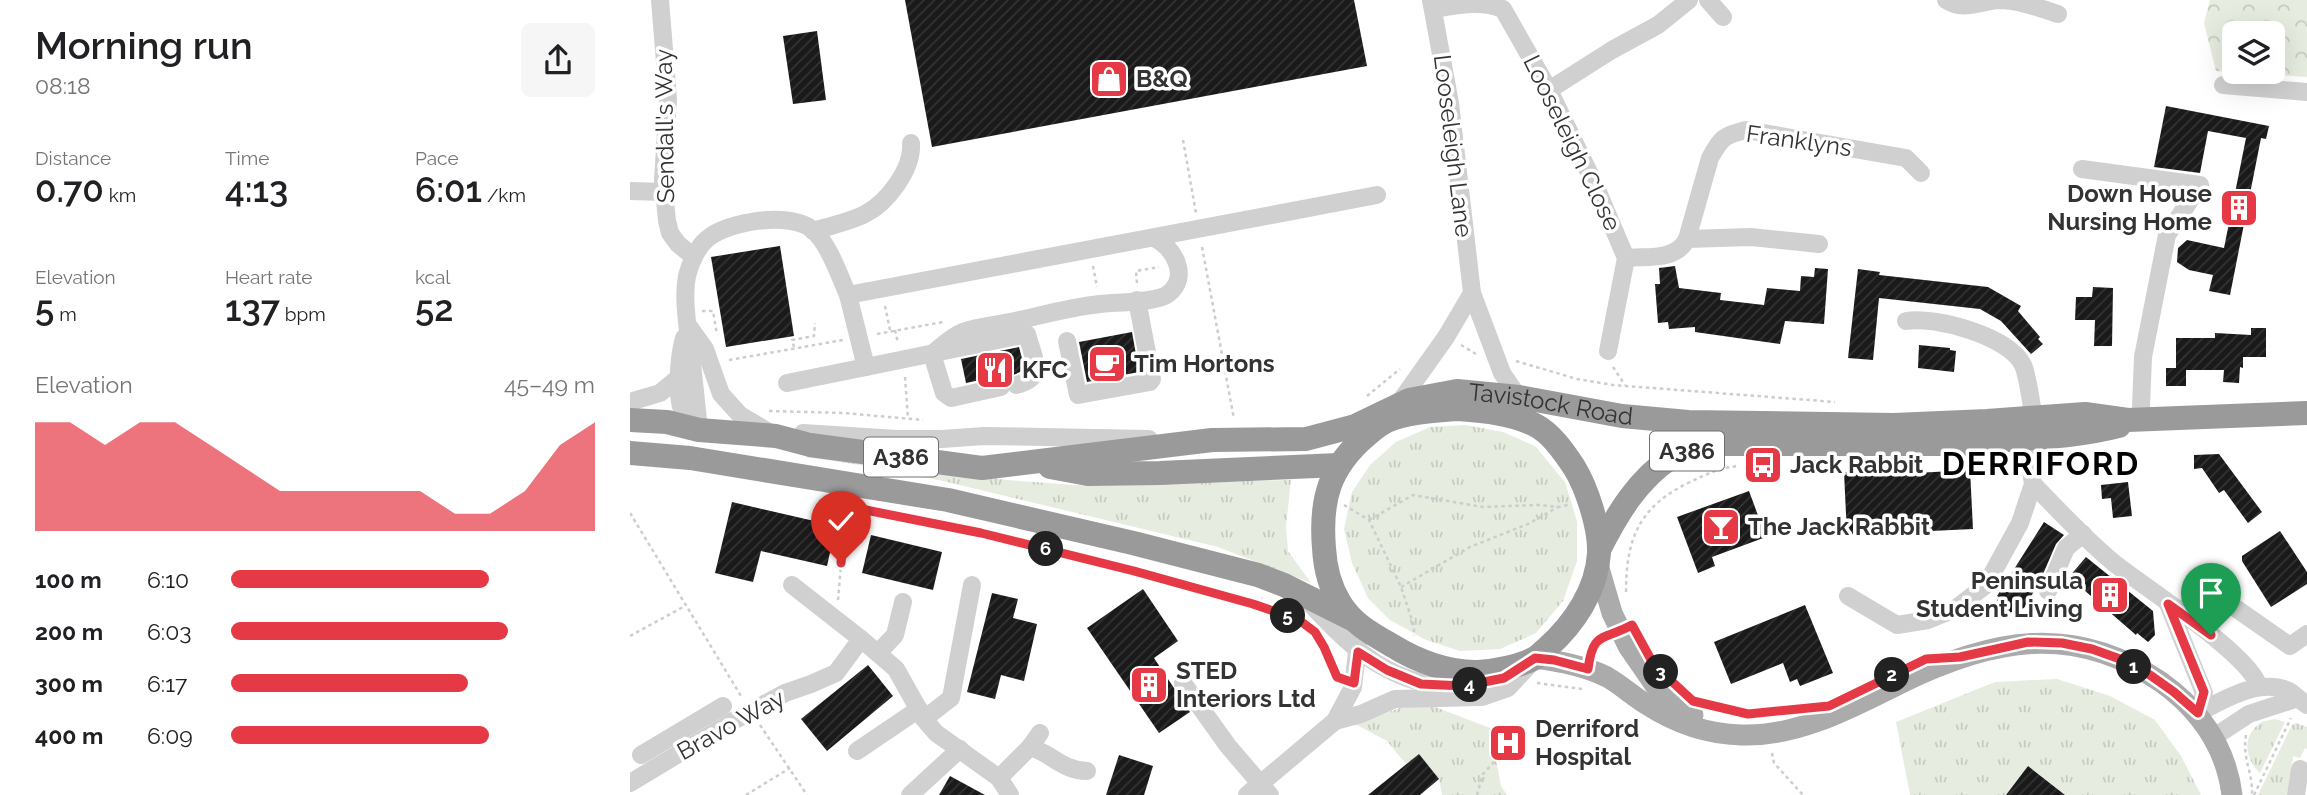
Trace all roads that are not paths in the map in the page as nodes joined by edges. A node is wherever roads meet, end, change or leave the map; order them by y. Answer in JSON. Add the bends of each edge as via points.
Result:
{"nodes":[{"id":1,"x":660,"y":0,"type":"edge"},
{"id":2,"x":1689,"y":0,"type":"edge"},
{"id":3,"x":1708,"y":0,"type":"edge"},
{"id":4,"x":1946,"y":0,"type":"edge"},
{"id":5,"x":1433,"y":4,"type":"edge"},
{"id":6,"x":2037,"y":4,"type":"edge"},
{"id":7,"x":2058,"y":14,"type":"dead end"},
{"id":8,"x":1723,"y":17,"type":"dead end"},
{"id":9,"x":2223,"y":85,"type":"dead end"},
{"id":10,"x":1549,"y":90,"type":"junction"},
{"id":11,"x":2307,"y":92,"type":"edge"},
{"id":12,"x":911,"y":143,"type":"dead end"},
{"id":13,"x":2082,"y":169,"type":"dead end"},
{"id":14,"x":1921,"y":173,"type":"dead end"},
{"id":15,"x":630,"y":191,"type":"edge"},
{"id":16,"x":664,"y":192,"type":"junction"},
{"id":17,"x":1377,"y":195,"type":"dead end"},
{"id":18,"x":813,"y":231,"type":"junction"},
{"id":19,"x":1154,"y":238,"type":"junction"},
{"id":20,"x":1687,"y":239,"type":"junction"},
{"id":21,"x":1819,"y":244,"type":"dead end"},
{"id":22,"x":694,"y":257,"type":"junction"},
{"id":23,"x":1626,"y":258,"type":"junction"},
{"id":24,"x":1472,"y":293,"type":"junction"},
{"id":25,"x":848,"y":295,"type":"junction"},
{"id":26,"x":1136,"y":296,"type":"junction"},
{"id":27,"x":1906,"y":321,"type":"dead end"},
{"id":28,"x":688,"y":325,"type":"junction"},
{"id":29,"x":1067,"y":341,"type":"dead end"},
{"id":30,"x":1608,"y":351,"type":"road end"},
{"id":31,"x":932,"y":354,"type":"junction"},
{"id":32,"x":866,"y":367,"type":"junction"},
{"id":33,"x":677,"y":379,"type":"junction"},
{"id":34,"x":787,"y":383,"type":"dead end"},
{"id":35,"x":1519,"y":397,"type":"junction"},
{"id":36,"x":630,"y":402,"type":"edge"},
{"id":37,"x":1393,"y":413,"type":"junction"},
{"id":38,"x":2307,"y":413,"type":"edge"},
{"id":39,"x":2136,"y":419,"type":"junction"},
{"id":40,"x":630,"y":420,"type":"edge"},
{"id":41,"x":1536,"y":425,"type":"junction"},
{"id":42,"x":2030,"y":429,"type":"junction"},
{"id":43,"x":699,"y":430,"type":"junction"},
{"id":44,"x":776,"y":436,"type":"junction"},
{"id":45,"x":984,"y":436,"type":"junction"},
{"id":46,"x":1212,"y":440,"type":"junction"},
{"id":47,"x":630,"y":453,"type":"edge"},
{"id":48,"x":690,"y":458,"type":"junction"},
{"id":49,"x":1026,"y":464,"type":"junction"},
{"id":50,"x":1339,"y":465,"type":"junction"},
{"id":51,"x":2034,"y":484,"type":"junction"},
{"id":52,"x":831,"y":492,"type":"junction"},
{"id":53,"x":2083,"y":534,"type":"junction"},
{"id":54,"x":1599,"y":557,"type":"junction"},
{"id":55,"x":972,"y":585,"type":"dead end"},
{"id":56,"x":792,"y":586,"type":"dead end"},
{"id":57,"x":1293,"y":590,"type":"junction"},
{"id":58,"x":2048,"y":591,"type":"dead end"},
{"id":59,"x":1848,"y":596,"type":"dead end"},
{"id":60,"x":903,"y":602,"type":"dead end"},
{"id":61,"x":2174,"y":607,"type":"junction"},
{"id":62,"x":1355,"y":622,"type":"junction"},
{"id":63,"x":2307,"y":634,"type":"edge"},
{"id":64,"x":861,"y":639,"type":"junction"},
{"id":65,"x":1358,"y":652,"type":"junction"},
{"id":66,"x":878,"y":653,"type":"junction"},
{"id":67,"x":1534,"y":671,"type":"junction"},
{"id":68,"x":1183,"y":683,"type":"dead end"},
{"id":69,"x":2259,"y":687,"type":"junction"},
{"id":70,"x":2301,"y":707,"type":"edge"},
{"id":71,"x":2198,"y":713,"type":"junction"},
{"id":72,"x":728,"y":714,"type":"junction"},
{"id":73,"x":922,"y":714,"type":"junction"},
{"id":74,"x":1335,"y":721,"type":"junction"},
{"id":75,"x":1768,"y":732,"type":"junction"},
{"id":76,"x":2214,"y":737,"type":"junction"},
{"id":77,"x":960,"y":749,"type":"junction"},
{"id":78,"x":857,"y":751,"type":"dead end"},
{"id":79,"x":641,"y":755,"type":"dead end"},
{"id":80,"x":1087,"y":771,"type":"dead end"},
{"id":81,"x":2307,"y":773,"type":"edge"},
{"id":82,"x":999,"y":778,"type":"junction"},
{"id":83,"x":630,"y":783,"type":"edge"},
{"id":84,"x":1259,"y":791,"type":"edge"},
{"id":85,"x":910,"y":795,"type":"edge"},
{"id":86,"x":1010,"y":795,"type":"edge"},
{"id":87,"x":2232,"y":795,"type":"edge"},
{"id":88,"x":2295,"y":795,"type":"edge"}],
"edges":[{"from":1,"to":16,"type":"street","name":"Sendall's Way","via":[[668,99]]},
{"from":2,"to":10,"type":"street","via":[[1658,25]]},
{"from":3,"to":8,"type":"street"},
{"from":4,"to":6,"type":"street","via":[[1966,6],[1998,0]]},
{"from":5,"to":10,"type":"street","name":"Looseleigh Close","via":[[1483,2],[1503,9]]},
{"from":5,"to":24,"type":"street","name":"Looseleigh Lane","via":[[1450,103]]},
{"from":6,"to":7,"type":"street"},
{"from":9,"to":11,"type":"street"},
{"from":10,"to":23,"type":"street","name":"Looseleigh Close"},
{"from":12,"to":18,"type":"street","via":[[903,173],[888,195],[867,213]]},
{"from":13,"to":39,"type":"street","via":[[2200,185],[2167,235]]},
{"from":14,"to":20,"type":"street","name":"Franklyns","via":[[1906,158],[1746,130],[1727,134],[1710,158]]},
{"from":15,"to":16,"type":"street"},
{"from":16,"to":22,"type":"street","name":"Sendall's Way","via":[[670,233]]},
{"from":17,"to":19,"type":"street"},
{"from":18,"to":22,"type":"street","via":[[792,220],[742,224],[707,239]]},
{"from":18,"to":25,"type":"street"},
{"from":19,"to":25,"type":"street"},
{"from":19,"to":26,"type":"street","via":[[1171,249],[1179,275],[1168,294]]},
{"from":20,"to":21,"type":"street","via":[[1751,237]]},
{"from":20,"to":23,"type":"street","via":[[1670,255]]},
{"from":22,"to":28,"type":"street","via":[[687,276]]},
{"from":23,"to":30,"type":"street","name":"Looseleigh Close"},
{"from":24,"to":35,"type":"street","name":"Looseleigh Lane","via":[[1502,373]]},
{"from":24,"to":37,"type":"street"},
{"from":25,"to":32,"type":"street"},
{"from":26,"to":29,"type":"street","via":[[1150,382],[1078,395]]},
{"from":26,"to":31,"type":"street","via":[[960,333]]},
{"from":27,"to":42,"type":"street","via":[[1950,325],[1998,340],[2022,364]]},
{"from":28,"to":33,"type":"street"},
{"from":28,"to":43,"type":"street"},
{"from":28,"to":44,"type":"street","via":[[705,349],[721,394],[740,415]]},
{"from":31,"to":31,"type":"street","via":[[944,393],[951,398],[1027,382],[1036,370],[1027,334]]},
{"from":31,"to":32,"type":"street"},
{"from":32,"to":34,"type":"street"},
{"from":33,"to":36,"type":"street","via":[[660,393]]},
{"from":33,"to":43,"type":"street","via":[[683,413]]},
{"from":35,"to":37,"type":"highway","name":"Tavistock Road","number":"A386","via":[[1457,391],[1409,400]]},
{"from":35,"to":41,"type":"street","name":"Looseleigh Lane"},
{"from":35,"to":42,"type":"highway","name":"Tavistock Road","number":"A386","via":[[1622,416],[1688,422]]},
{"from":37,"to":41,"type":"highway","via":[[1457,409],[1508,415]]},
{"from":37,"to":46,"type":"highway","name":"Tavistock Road","number":"A386","via":[[1307,439]]},
{"from":37,"to":50,"type":"highway"},
{"from":38,"to":39,"type":"highway","name":"Tavistock Road","number":"A386"},
{"from":39,"to":42,"type":"highway","name":"Tavistock Road","number":"A386","via":[[2118,427]]},
{"from":40,"to":43,"type":"highway","name":"Tavistock Road","number":"A386"},
{"from":41,"to":54,"type":"highway","via":[[1580,477],[1594,518]]},
{"from":42,"to":51,"type":"street"},
{"from":42,"to":54,"type":"highway","name":"Tavistock Road","number":"A386","via":[[2004,439],[1966,444],[1708,444],[1673,457],[1645,479],[1613,522]]},
{"from":43,"to":44,"type":"highway","name":"Tavistock Road","number":"A386"},
{"from":43,"to":48,"type":"highway"},
{"from":43,"to":52,"type":"highway","number":"A386","via":[[716,448]]},
{"from":44,"to":45,"type":"street","name":"Tavistock Road","via":[[786,432],[897,439]]},
{"from":44,"to":49,"type":"highway","name":"Tavistock Road","number":"A386","via":[[810,445],[982,468]]},
{"from":45,"to":46,"type":"street"},
{"from":45,"to":49,"type":"street","name":"Tavistock Road"},
{"from":46,"to":49,"type":"highway","name":"Tavistock Road","number":"A386"},
{"from":47,"to":48,"type":"highway","number":"A386"},
{"from":48,"to":52,"type":"highway","number":"A386"},
{"from":49,"to":50,"type":"highway","name":"Tavistock Road","number":"A386","via":[[1088,474]]},
{"from":50,"to":62,"type":"highway","via":[[1325,498],[1324,558],[1338,601]]},
{"from":51,"to":53,"type":"street"},
{"from":51,"to":59,"type":"street","via":[[2020,523],[1986,585],[1955,610],[1897,625]]},
{"from":52,"to":57,"type":"highway","number":"A386","via":[[948,500],[1258,575]]},
{"from":53,"to":58,"type":"street","via":[[2066,548]]},
{"from":53,"to":61,"type":"street","via":[[2111,561]]},
{"from":54,"to":67,"type":"highway","name":"Tavistock Road","via":[[1577,616]]},
{"from":54,"to":75,"type":"main road","via":[[1620,631],[1659,691],[1701,720]]},
{"from":55,"to":73,"type":"street","via":[[951,698]]},
{"from":56,"to":64,"type":"street"},
{"from":57,"to":62,"type":"highway","number":"A386"},
{"from":57,"to":65,"type":"street"},
{"from":60,"to":66,"type":"street","via":[[895,635]]},
{"from":61,"to":63,"type":"street","via":[[2211,591],[2290,646]]},
{"from":61,"to":69,"type":"street","via":[[2246,667]]},
{"from":61,"to":71,"type":"street","via":[[2204,692]]},
{"from":62,"to":65,"type":"street"},
{"from":62,"to":67,"type":"highway","via":[[1415,659],[1450,669]]},
{"from":64,"to":66,"type":"street"},
{"from":64,"to":72,"type":"street","name":"Bravo Way","via":[[836,673],[785,692],[751,712]]},
{"from":65,"to":67,"type":"street","via":[[1421,684],[1464,686]]},
{"from":65,"to":74,"type":"street","via":[[1354,683]]},
{"from":66,"to":73,"type":"street","via":[[896,669]]},
{"from":67,"to":74,"type":"street","via":[[1508,688],[1482,697],[1395,699]]},
{"from":67,"to":75,"type":"main road","via":[[1554,660],[1588,669],[1661,714],[1696,728],[1743,735]]},
{"from":68,"to":84,"type":"street"},
{"from":69,"to":70,"type":"street","via":[[2288,691]]},
{"from":69,"to":71,"type":"street"},
{"from":70,"to":76,"type":"street","via":[[2249,714]]},
{"from":71,"to":75,"type":"main road","via":[[2150,675],[2120,659],[2062,643],[2028,642],[1965,656],[1834,716]]},
{"from":71,"to":76,"type":"main road"},
{"from":72,"to":79,"type":"street"},
{"from":72,"to":83,"type":"street","name":"Bravo Way"},
{"from":73,"to":77,"type":"street","via":[[936,733]]},
{"from":73,"to":78,"type":"street"},
{"from":74,"to":84,"type":"street"},
{"from":76,"to":87,"type":"main road"},
{"from":77,"to":82,"type":"street"},
{"from":77,"to":85,"type":"street"},
{"from":80,"to":82,"type":"street","via":[[1072,771],[1041,750],[1035,740]]},
{"from":81,"to":88,"type":"street","via":[[2300,769]]},
{"from":82,"to":86,"type":"street"}]}
